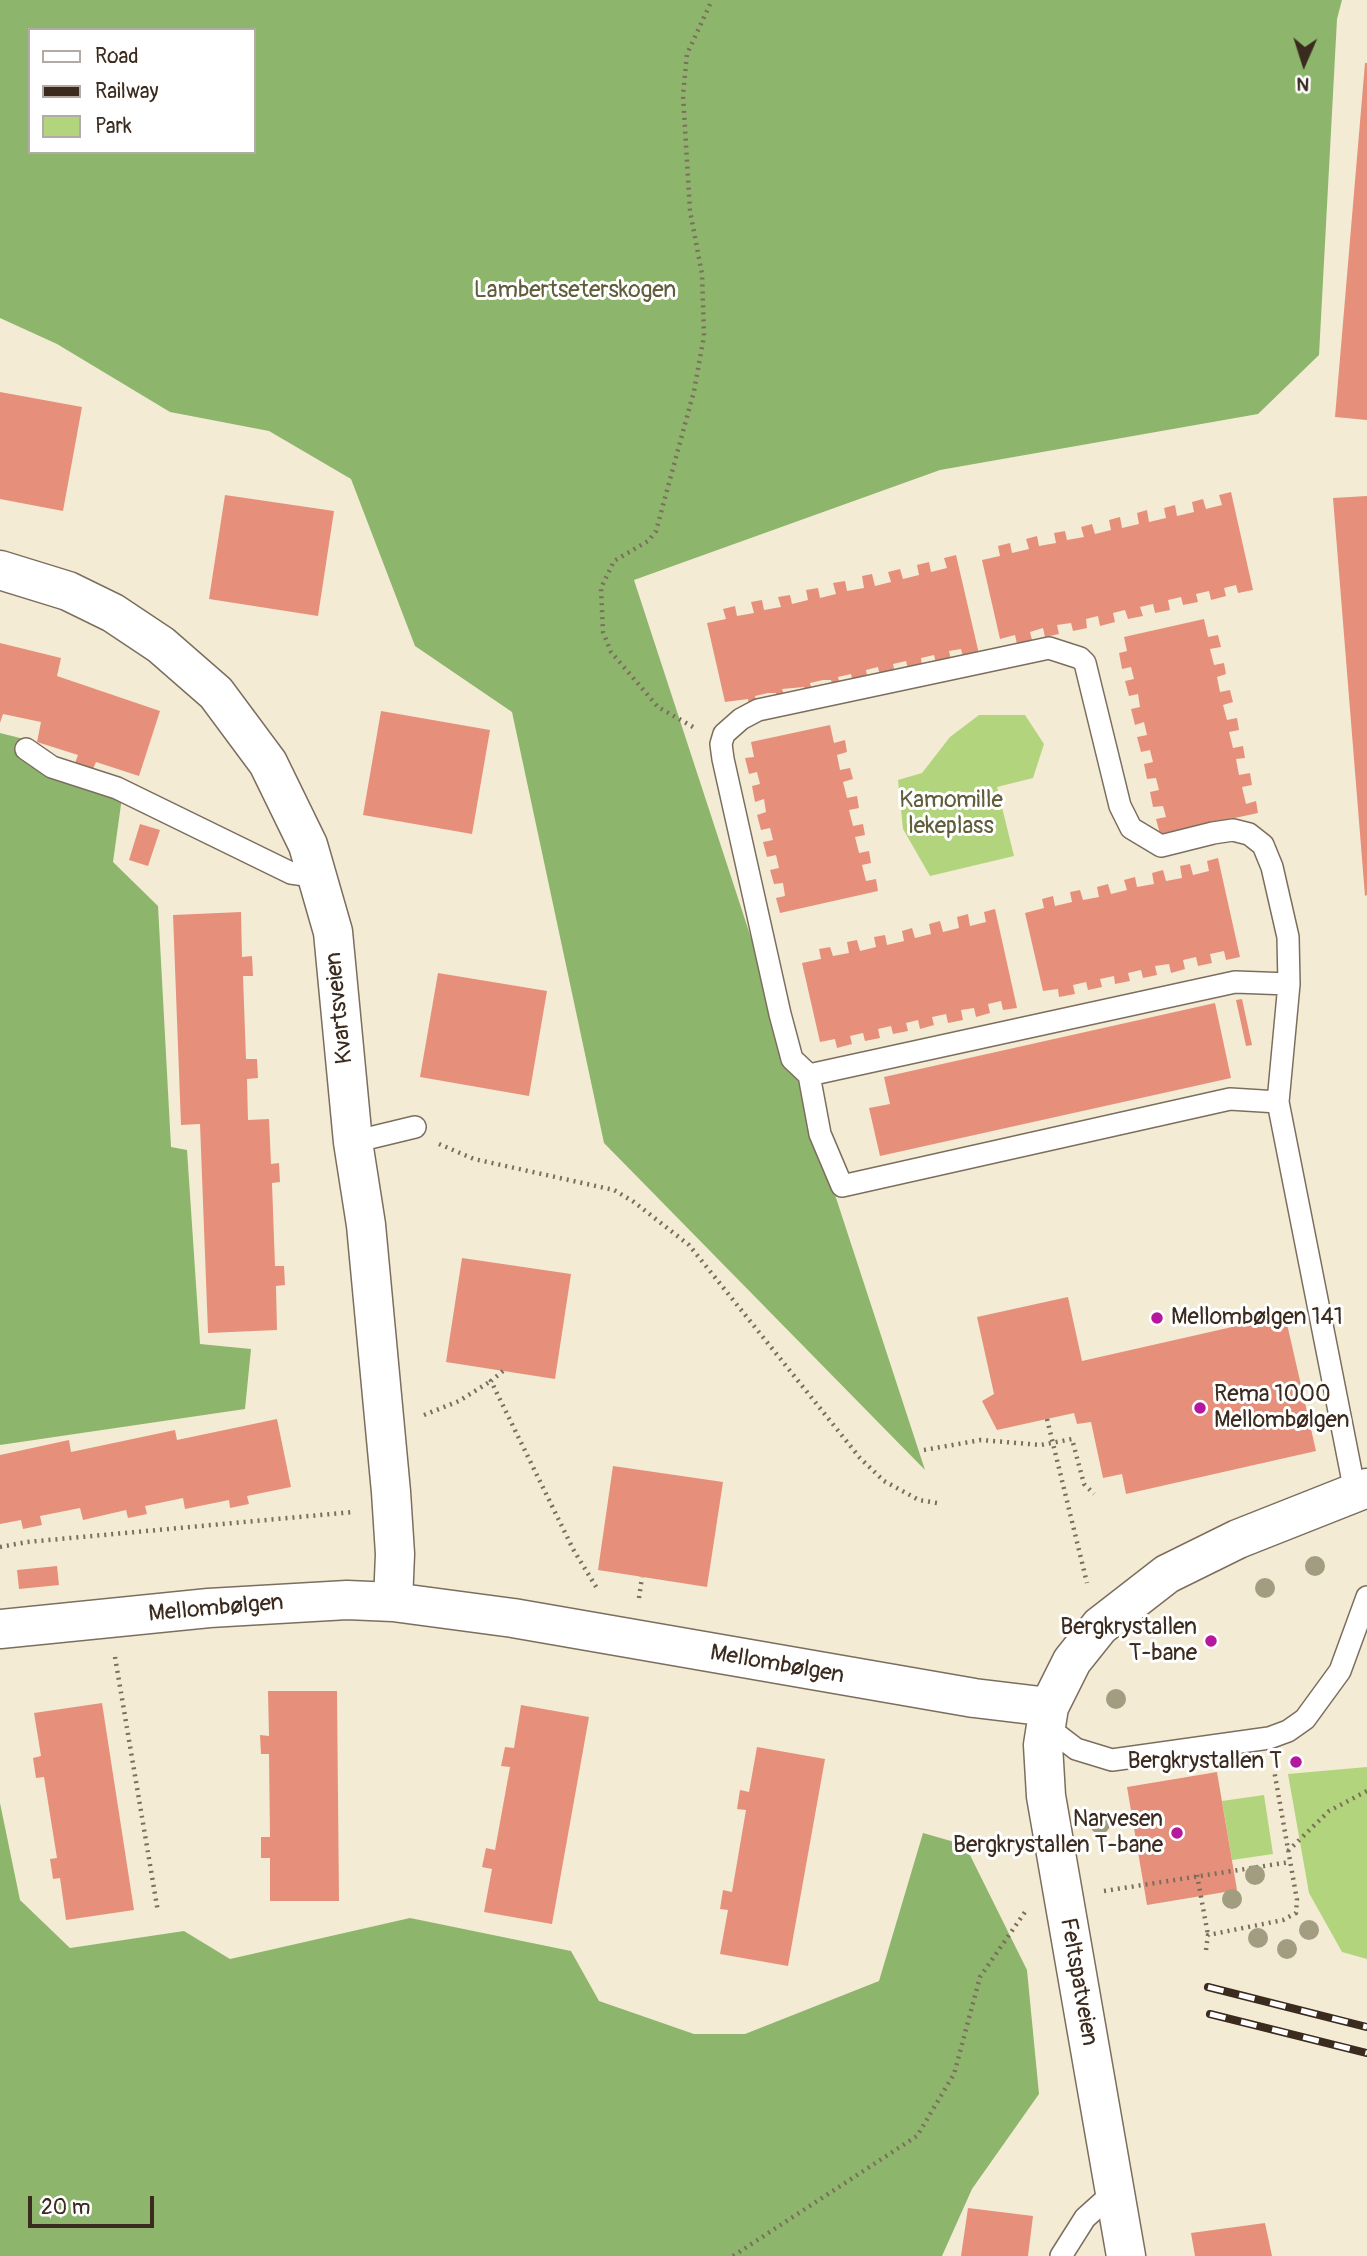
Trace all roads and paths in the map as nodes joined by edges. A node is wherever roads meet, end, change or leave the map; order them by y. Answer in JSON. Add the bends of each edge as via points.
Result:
{"nodes":[{"id":1,"x":712,"y":0,"type":"edge"},
{"id":2,"x":0,"y":570,"type":"edge"},
{"id":3,"x":720,"y":744,"type":"junction"},
{"id":4,"x":26,"y":750,"type":"dead end"},
{"id":5,"x":319,"y":877,"type":"junction"},
{"id":6,"x":1289,"y":984,"type":"junction"},
{"id":7,"x":809,"y":1075,"type":"junction"},
{"id":8,"x":1278,"y":1102,"type":"junction"},
{"id":9,"x":415,"y":1128,"type":"joint"},
{"id":10,"x":353,"y":1142,"type":"junction"},
{"id":11,"x":503,"y":1371,"type":"dead end"},
{"id":12,"x":491,"y":1381,"type":"junction"},
{"id":13,"x":1046,"y":1419,"type":"dead end"},
{"id":14,"x":384,"y":1424,"type":"junction"},
{"id":15,"x":1052,"y":1442,"type":"junction"},
{"id":16,"x":924,"y":1450,"type":"dead end"},
{"id":17,"x":1361,"y":1490,"type":"edge"},
{"id":18,"x":1094,"y":1494,"type":"dead end"},
{"id":19,"x":937,"y":1503,"type":"dead end"},
{"id":20,"x":354,"y":1512,"type":"dead end"},
{"id":21,"x":0,"y":1548,"type":"edge"},
{"id":22,"x":1089,"y":1591,"type":"dead end"},
{"id":23,"x":603,"y":1596,"type":"dead end"},
{"id":24,"x":1367,"y":1597,"type":"edge"},
{"id":25,"x":393,"y":1602,"type":"junction"},
{"id":26,"x":109,"y":1618,"type":"junction"},
{"id":27,"x":0,"y":1629,"type":"edge"},
{"id":28,"x":1048,"y":1717,"type":"junction"},
{"id":29,"x":1269,"y":1738,"type":"junction"},
{"id":30,"x":1367,"y":1791,"type":"edge"},
{"id":31,"x":1288,"y":1851,"type":"junction"},
{"id":32,"x":1290,"y":1862,"type":"junction"},
{"id":33,"x":1198,"y":1875,"type":"junction"},
{"id":34,"x":1097,"y":1892,"type":"dead end"},
{"id":35,"x":1032,"y":1905,"type":"dead end"},
{"id":36,"x":158,"y":1912,"type":"dead end"},
{"id":37,"x":1208,"y":1935,"type":"junction"},
{"id":38,"x":1206,"y":1950,"type":"dead end"},
{"id":39,"x":1114,"y":2192,"type":"junction"},
{"id":40,"x":733,"y":2256,"type":"edge"},
{"id":41,"x":1061,"y":2256,"type":"edge"},
{"id":42,"x":1126,"y":2256,"type":"edge"}],
"edges":[{"from":1,"to":3,"type":"path","via":[[687,54],[683,95],[690,211],[702,274],[704,336],[694,391],[656,531],[614,561],[601,588],[601,608],[603,632],[628,676],[658,707]]},
{"from":2,"to":5,"type":"street","name":"Kvartsveien","via":[[68,591],[113,613],[162,645],[216,693],[268,763],[309,845]]},
{"from":3,"to":6,"type":"lane","via":[[731,726],[758,710],[1049,648],[1069,652],[1085,663],[1120,806],[1131,828],[1161,846],[1233,830],[1249,834],[1263,845],[1288,937]]},
{"from":3,"to":7,"type":"lane","via":[[792,1059]]},
{"from":4,"to":5,"type":"lane","via":[[52,767],[117,788],[292,873]]},
{"from":5,"to":10,"type":"street","name":"Kvartsveien","via":[[333,932]]},
{"from":6,"to":7,"type":"lane","via":[[1235,982]]},
{"from":6,"to":8,"type":"lane"},
{"from":7,"to":8,"type":"lane","via":[[820,1134],[842,1186],[1230,1099]]},
{"from":8,"to":17,"type":"lane"},
{"from":9,"to":10,"type":"lane"},
{"from":9,"to":19,"type":"path","via":[[474,1159],[584,1181],[634,1202],[689,1245],[860,1458],[884,1481],[919,1500]]},
{"from":10,"to":14,"type":"street","name":"Kvartsveien","via":[[366,1225]]},
{"from":11,"to":12,"type":"path"},
{"from":12,"to":14,"type":"path","via":[[438,1410]]},
{"from":12,"to":23,"type":"path","via":[[573,1549]]},
{"from":13,"to":15,"type":"path"},
{"from":14,"to":25,"type":"street","name":"Kvartsveien","via":[[395,1554]]},
{"from":15,"to":16,"type":"path","via":[[981,1440]]},
{"from":15,"to":18,"type":"path","via":[[1072,1439],[1084,1484]]},
{"from":15,"to":22,"type":"path"},
{"from":17,"to":28,"type":"street","via":[[1238,1539],[1167,1574],[1100,1626],[1072,1661]]},
{"from":20,"to":21,"type":"path"},
{"from":24,"to":29,"type":"lane","via":[[1340,1671],[1323,1697],[1305,1719]]},
{"from":25,"to":26,"type":"street","name":"Mellombølgen","via":[[334,1600]]},
{"from":25,"to":28,"type":"street","name":"Mellombølgen","via":[[513,1618],[961,1696]]},
{"from":26,"to":27,"type":"street","name":"Mellombølgen"},
{"from":26,"to":36,"type":"path"},
{"from":28,"to":29,"type":"lane","via":[[1076,1749],[1112,1760]]},
{"from":28,"to":39,"type":"street","name":"Feltspatveien","via":[[1043,1745],[1046,1796]]},
{"from":29,"to":31,"type":"path"},
{"from":30,"to":31,"type":"path","via":[[1329,1811]]},
{"from":31,"to":32,"type":"path"},
{"from":32,"to":33,"type":"path"},
{"from":32,"to":37,"type":"path","via":[[1297,1900],[1294,1916]]},
{"from":33,"to":34,"type":"path"},
{"from":33,"to":37,"type":"path"},
{"from":35,"to":40,"type":"path","via":[[980,1977],[954,2074],[917,2136]]},
{"from":37,"to":38,"type":"path"},
{"from":39,"to":41,"type":"lane","via":[[1085,2218]]},
{"from":39,"to":42,"type":"street","name":"Feltspatveien"}]}
